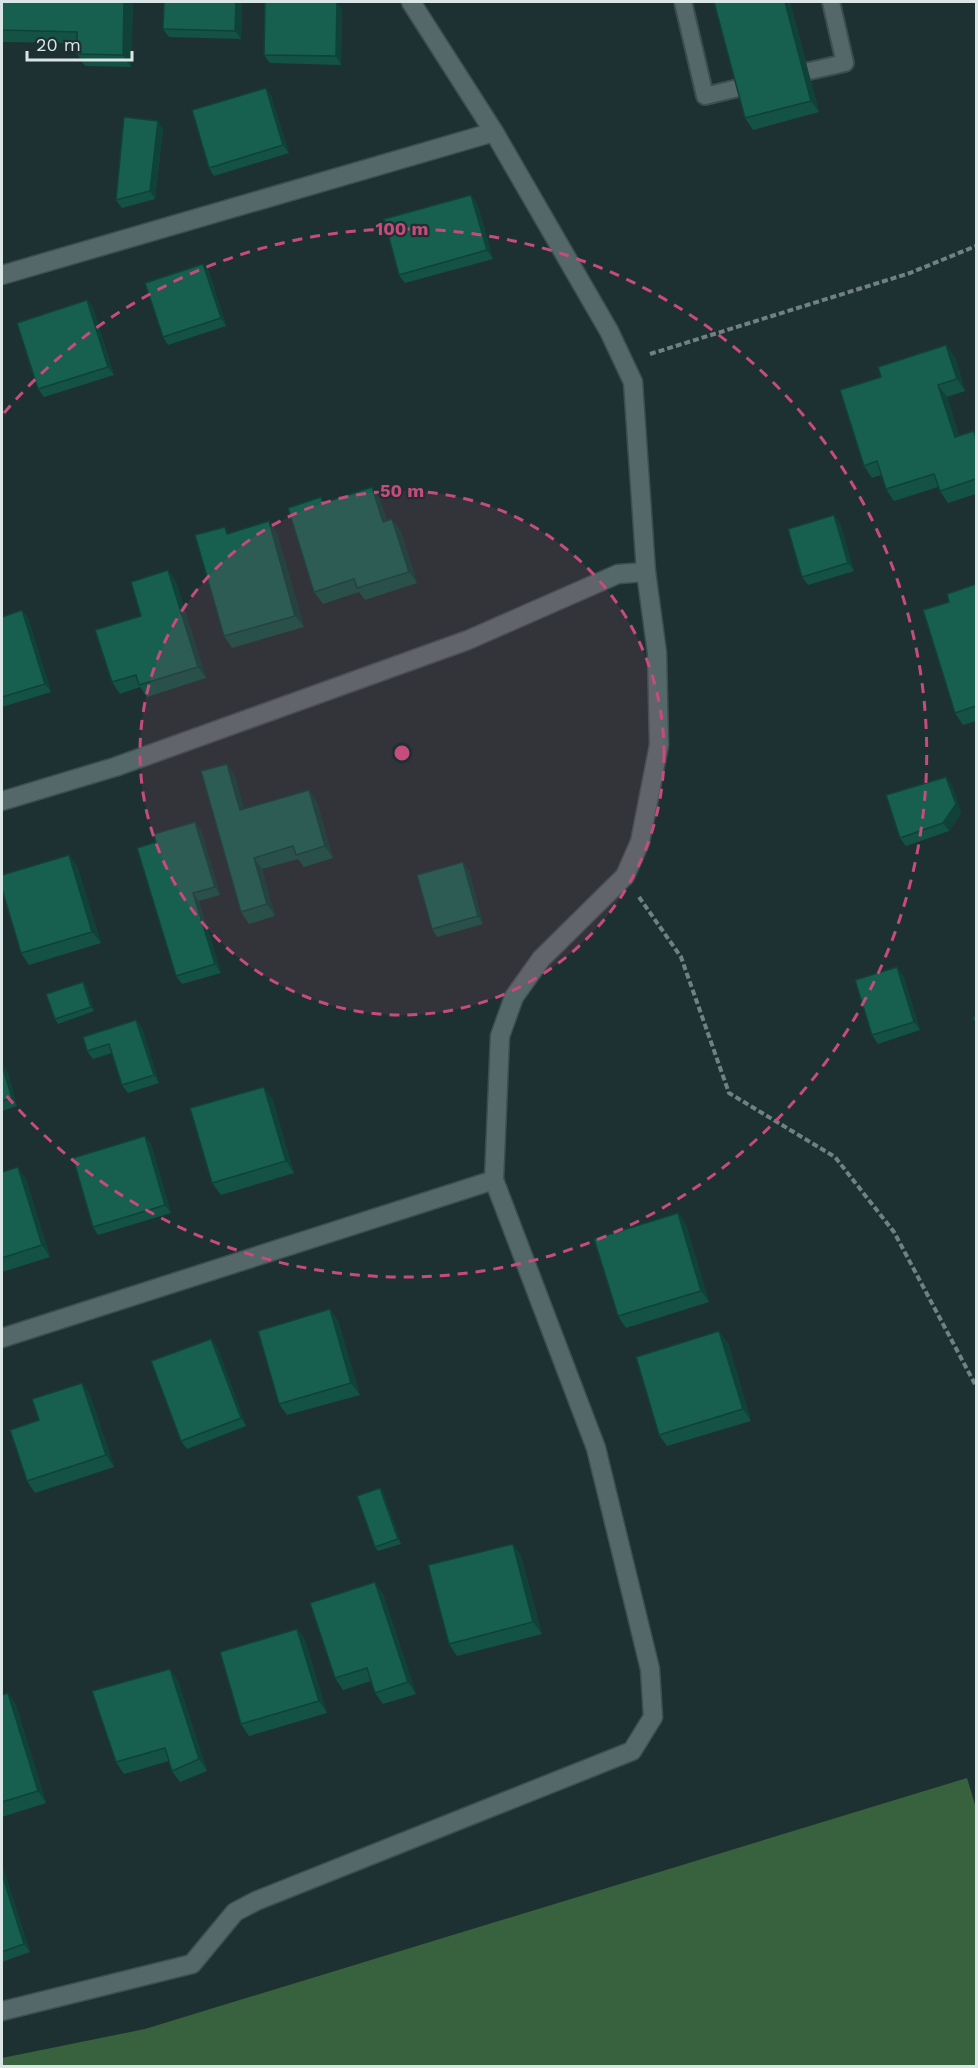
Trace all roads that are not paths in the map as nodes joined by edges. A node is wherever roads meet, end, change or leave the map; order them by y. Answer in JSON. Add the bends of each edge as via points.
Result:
{"nodes":[{"id":1,"x":411,"y":2,"type":"edge"},
{"id":2,"x":683,"y":2,"type":"edge"},
{"id":3,"x":831,"y":2,"type":"edge"},
{"id":4,"x":494,"y":132,"type":"junction"},
{"id":5,"x":2,"y":275,"type":"edge"},
{"id":6,"x":646,"y":572,"type":"junction"},
{"id":7,"x":2,"y":801,"type":"edge"},
{"id":8,"x":494,"y":1180,"type":"junction"},
{"id":9,"x":2,"y":1338,"type":"edge"},
{"id":10,"x":2,"y":2011,"type":"edge"}],
"edges":[{"from":1,"to":4,"type":"street"},
{"from":2,"to":3,"type":"lane","via":[[705,96],[845,63]]},
{"from":4,"to":5,"type":"street"},
{"from":4,"to":6,"type":"street","via":[[609,331],[633,382]]},
{"from":6,"to":7,"type":"street","via":[[618,574],[468,640],[115,767]]},
{"from":6,"to":8,"type":"street","via":[[657,653],[659,745],[640,842],[625,876],[541,959],[514,997],[501,1036]]},
{"from":8,"to":9,"type":"street"},
{"from":8,"to":10,"type":"street","via":[[596,1448],[650,1669],[653,1718],[632,1751],[255,1901],[235,1912],[192,1964]]}]}
